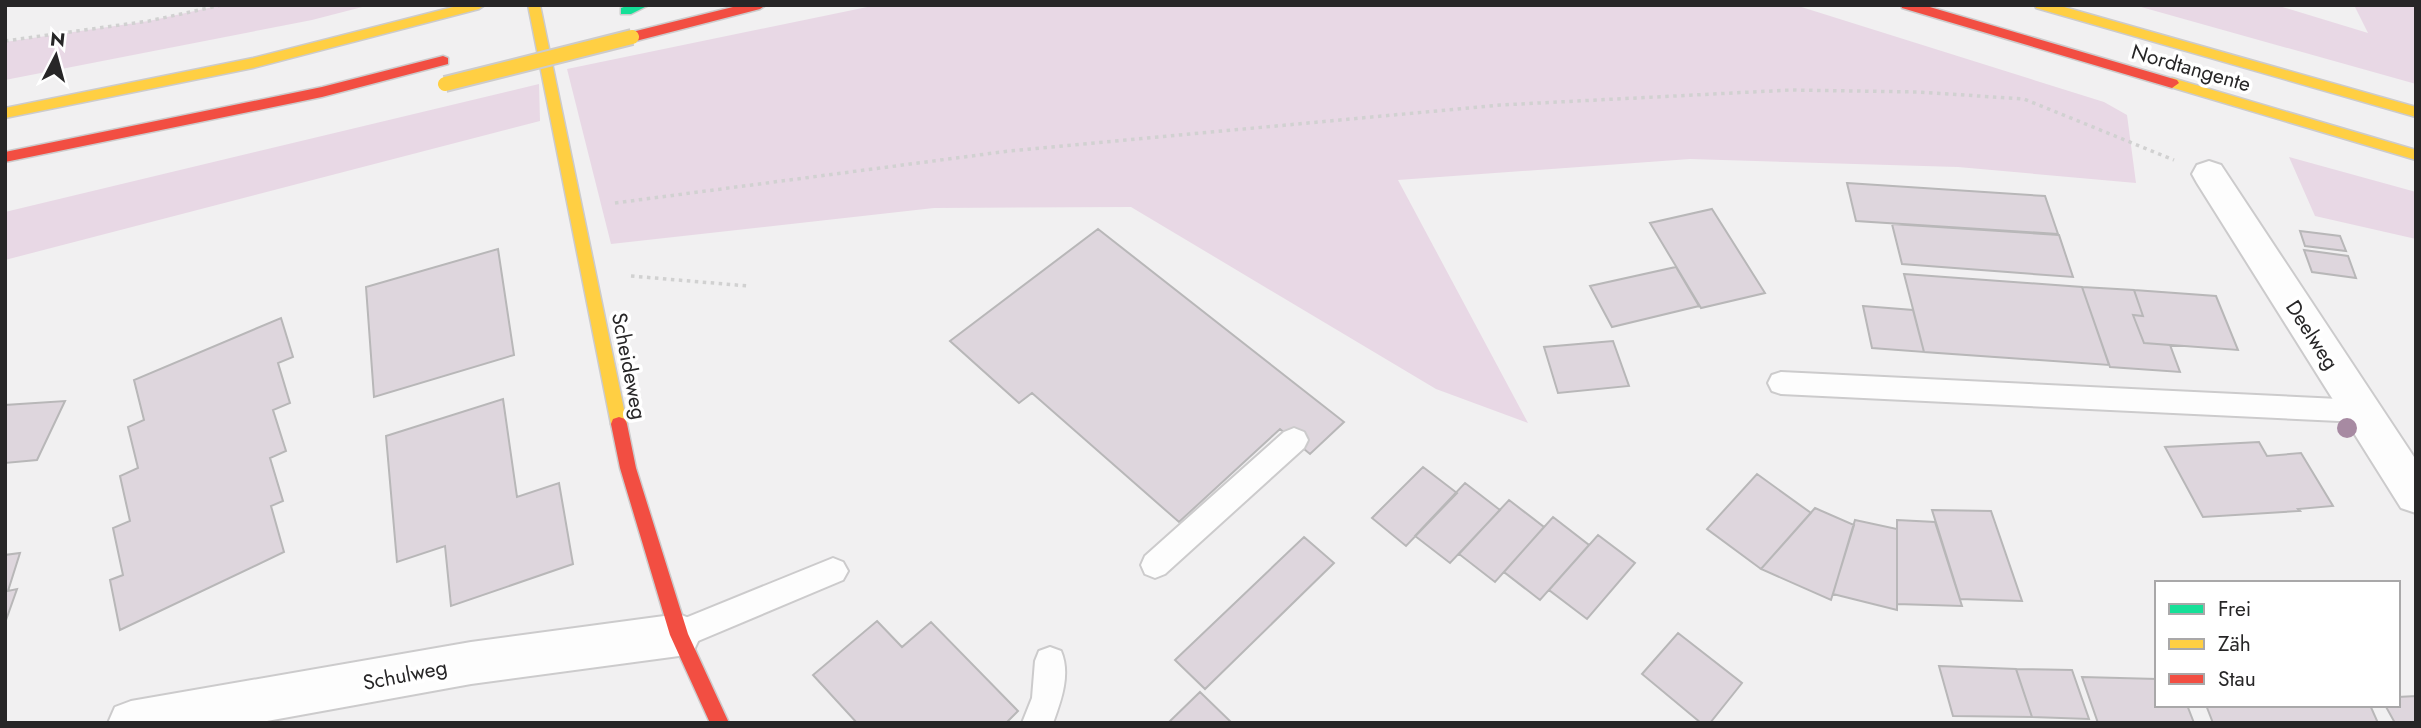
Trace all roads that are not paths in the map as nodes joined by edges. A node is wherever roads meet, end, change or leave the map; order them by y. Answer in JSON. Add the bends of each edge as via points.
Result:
{"nodes":[{"id":1,"x":479,"y":5,"type":"edge"},
{"id":2,"x":534,"y":5,"type":"edge"},
{"id":3,"x":643,"y":5,"type":"edge"},
{"id":4,"x":760,"y":5,"type":"edge"},
{"id":5,"x":1907,"y":5,"type":"edge"},
{"id":6,"x":1917,"y":5,"type":"edge"},
{"id":7,"x":2041,"y":5,"type":"edge"},
{"id":8,"x":619,"y":12,"type":"dead end"},
{"id":9,"x":1956,"y":19,"type":"junction"},
{"id":10,"x":561,"y":29,"type":"dead end"},
{"id":11,"x":521,"y":39,"type":"dead end"},
{"id":12,"x":450,"y":59,"type":"dead end"},
{"id":13,"x":438,"y":85,"type":"dead end"},
{"id":14,"x":404,"y":87,"type":"dead end"},
{"id":15,"x":322,"y":92,"type":"junction"},
{"id":16,"x":2416,"y":112,"type":"edge"},
{"id":17,"x":5,"y":113,"type":"edge"},
{"id":18,"x":2416,"y":155,"type":"edge"},
{"id":19,"x":5,"y":157,"type":"edge"},
{"id":20,"x":2209,"y":174,"type":"road end"},
{"id":21,"x":1781,"y":383,"type":"dead end"},
{"id":22,"x":2360,"y":411,"type":"junction"},
{"id":23,"x":1294,"y":440,"type":"dead end"},
{"id":24,"x":2416,"y":495,"type":"edge"},
{"id":25,"x":1155,"y":565,"type":"dead end"},
{"id":26,"x":832,"y":572,"type":"dead end"},
{"id":27,"x":679,"y":635,"type":"junction"},
{"id":28,"x":1050,"y":661,"type":"dead end"},
{"id":29,"x":131,"y":723,"type":"edge"},
{"id":30,"x":720,"y":723,"type":"edge"},
{"id":31,"x":1037,"y":723,"type":"edge"}],
"edges":[{"from":1,"to":17,"type":"main road","via":[[253,63]]},
{"from":2,"to":27,"type":"main road","name":"Scheideweg","via":[[628,468]]},
{"from":3,"to":8,"type":"main road"},
{"from":4,"to":13,"type":"main road","bridge":true},
{"from":5,"to":9,"type":"main road"},
{"from":6,"to":9,"type":"main road"},
{"from":7,"to":16,"type":"main road","name":"Nordtangente"},
{"from":9,"to":18,"type":"main road","name":"Nordtangente"},
{"from":10,"to":11,"type":"main road"},
{"from":12,"to":15,"type":"main road"},
{"from":14,"to":15,"type":"main road"},
{"from":15,"to":19,"type":"main road"},
{"from":20,"to":22,"type":"street","name":"Deelweg"},
{"from":21,"to":22,"type":"lane"},
{"from":22,"to":24,"type":"street","name":"Deelweg"},
{"from":23,"to":25,"type":"lane"},
{"from":26,"to":27,"type":"lane"},
{"from":27,"to":29,"type":"street","name":"Schulweg","via":[[471,663]]},
{"from":27,"to":30,"type":"main road","name":"Scheideweg"},
{"from":28,"to":31,"type":"lane","via":[[1047,698]]}]}
